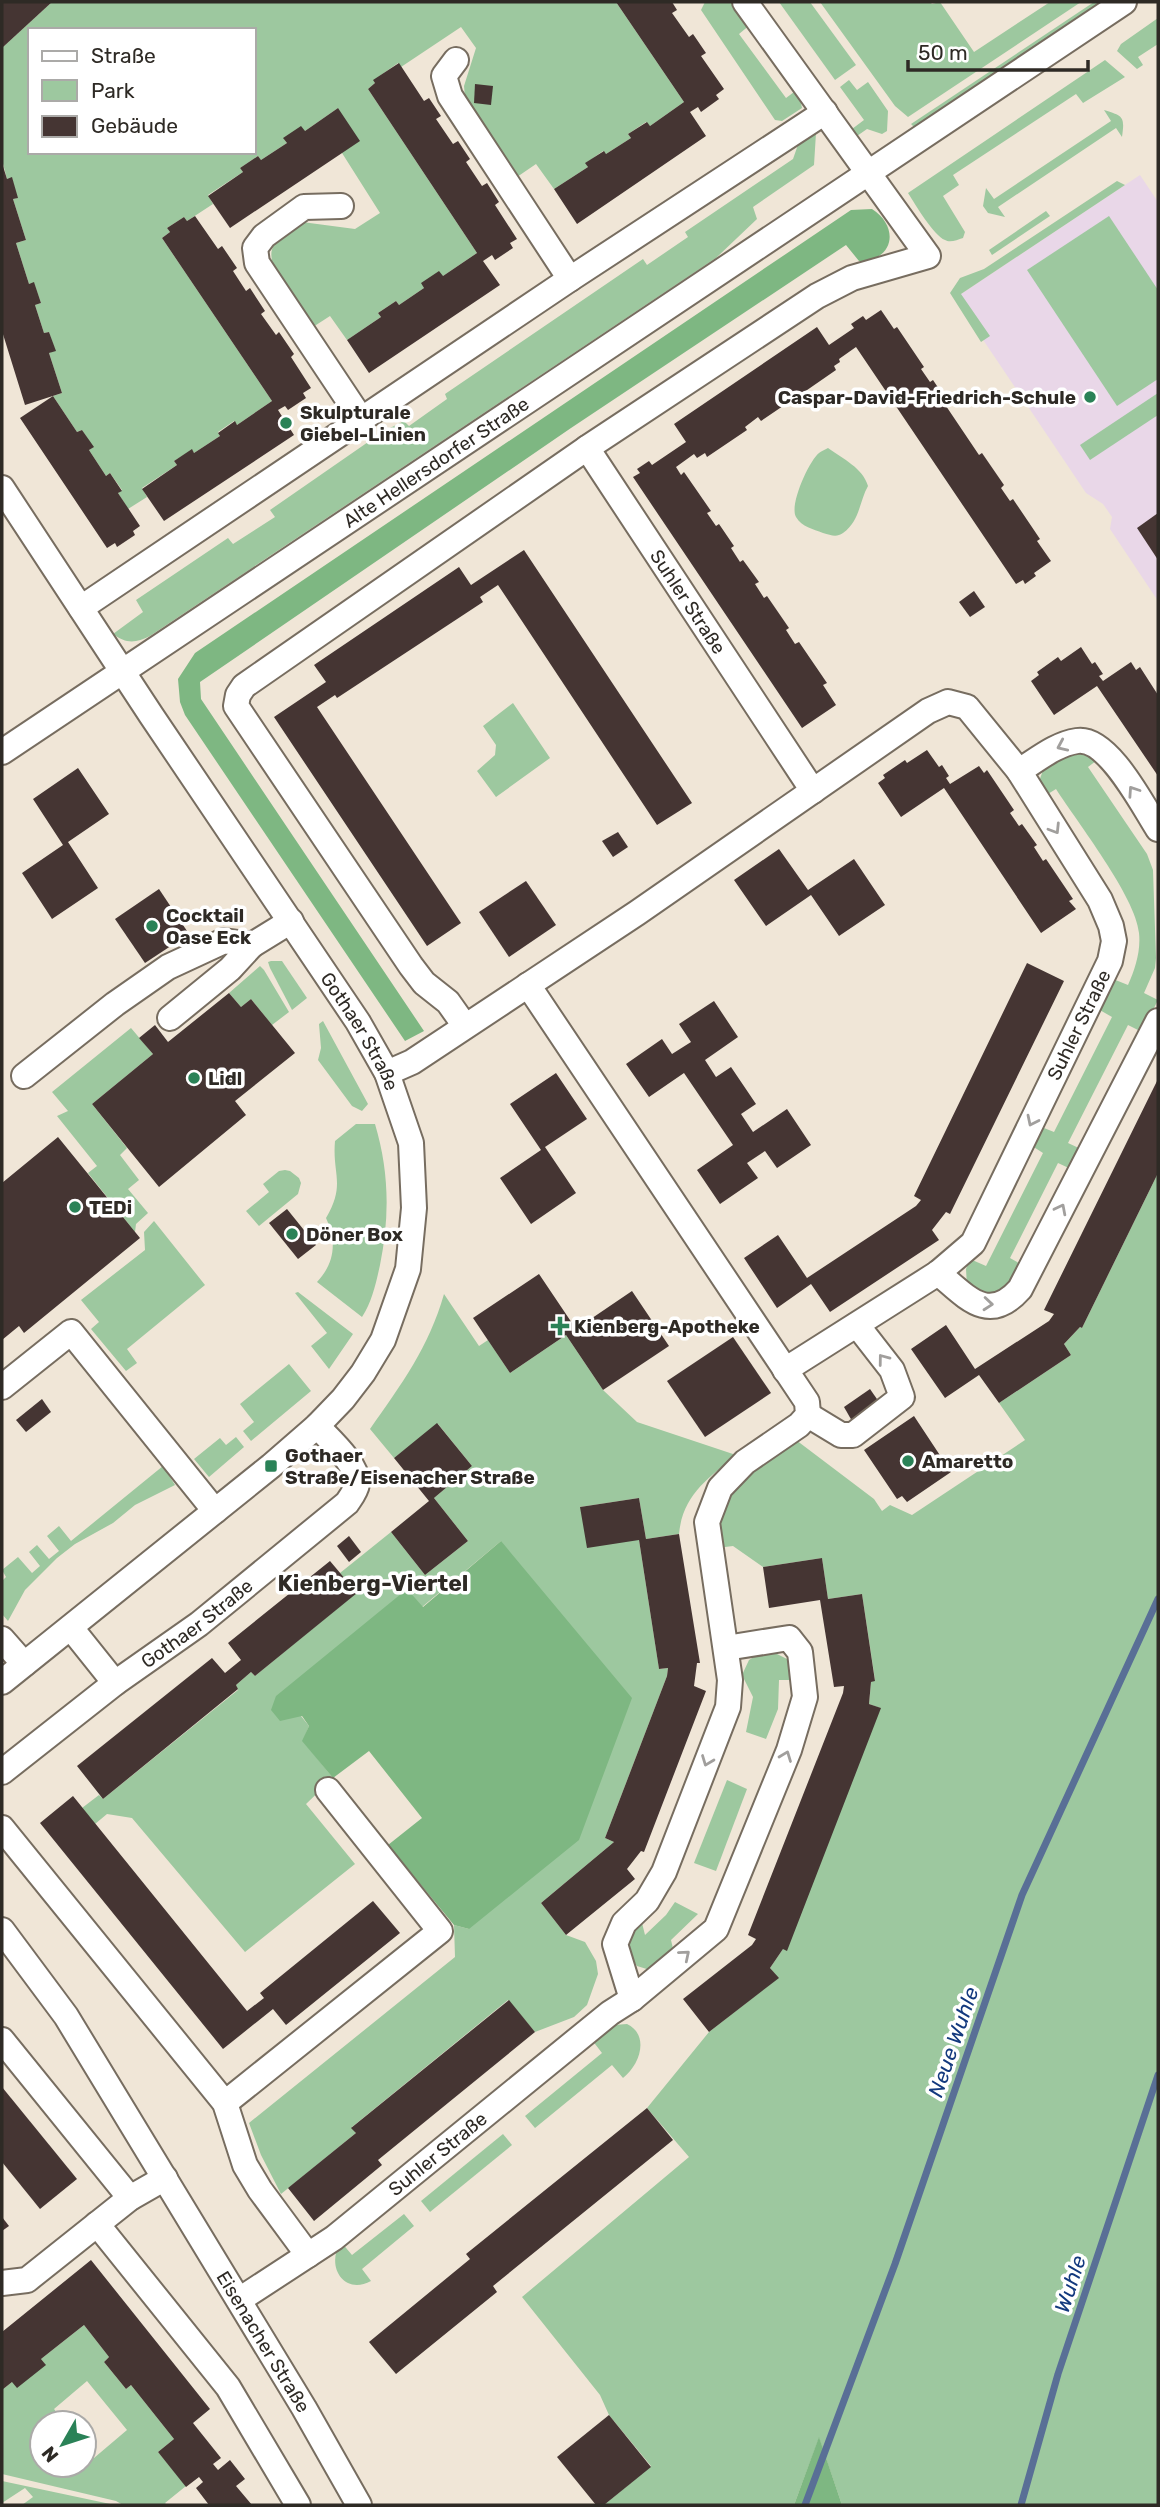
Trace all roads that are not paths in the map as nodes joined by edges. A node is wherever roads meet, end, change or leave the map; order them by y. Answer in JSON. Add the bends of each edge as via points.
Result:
{"nodes":[{"id":1,"x":745,"y":2,"type":"edge"},
{"id":2,"x":1124,"y":2,"type":"edge"},
{"id":3,"x":456,"y":60,"type":"dead end"},
{"id":4,"x":825,"y":112,"type":"junction"},
{"id":5,"x":868,"y":171,"type":"junction"},
{"id":6,"x":341,"y":206,"type":"dead end"},
{"id":7,"x":570,"y":279,"type":"junction"},
{"id":8,"x":360,"y":419,"type":"junction"},
{"id":9,"x":587,"y":449,"type":"junction"},
{"id":10,"x":2,"y":488,"type":"edge"},
{"id":11,"x":81,"y":608,"type":"junction"},
{"id":12,"x":122,"y":671,"type":"junction"},
{"id":13,"x":2,"y":752,"type":"edge"},
{"id":14,"x":1019,"y":771,"type":"junction"},
{"id":15,"x":813,"y":791,"type":"junction"},
{"id":16,"x":1158,"y":829,"type":"edge"},
{"id":17,"x":291,"y":921,"type":"junction"},
{"id":18,"x":253,"y":945,"type":"junction"},
{"id":19,"x":528,"y":985,"type":"junction"},
{"id":20,"x":170,"y":1018,"type":"dead end"},
{"id":21,"x":1158,"y":1021,"type":"edge"},
{"id":22,"x":465,"y":1026,"type":"junction"},
{"id":23,"x":387,"y":1073,"type":"junction"},
{"id":24,"x":24,"y":1076,"type":"dead end"},
{"id":25,"x":938,"y":1273,"type":"junction"},
{"id":26,"x":856,"y":1325,"type":"junction"},
{"id":27,"x":785,"y":1370,"type":"junction"},
{"id":28,"x":2,"y":1387,"type":"edge"},
{"id":29,"x":808,"y":1415,"type":"junction"},
{"id":30,"x":317,"y":1426,"type":"junction"},
{"id":31,"x":215,"y":1511,"type":"junction"},
{"id":32,"x":71,"y":1628,"type":"junction"},
{"id":33,"x":2,"y":1639,"type":"edge"},
{"id":34,"x":726,"y":1648,"type":"junction"},
{"id":35,"x":24,"y":1664,"type":"junction"},
{"id":36,"x":2,"y":1682,"type":"edge"},
{"id":37,"x":115,"y":1683,"type":"junction"},
{"id":38,"x":2,"y":1772,"type":"edge"},
{"id":39,"x":328,"y":1790,"type":"dead end"},
{"id":40,"x":2,"y":1828,"type":"edge"},
{"id":41,"x":2,"y":1930,"type":"edge"},
{"id":42,"x":632,"y":1999,"type":"junction"},
{"id":43,"x":2,"y":2040,"type":"edge"},
{"id":44,"x":225,"y":2103,"type":"junction"},
{"id":45,"x":165,"y":2178,"type":"junction"},
{"id":46,"x":130,"y":2198,"type":"junction"},
{"id":47,"x":97,"y":2224,"type":"junction"},
{"id":48,"x":308,"y":2255,"type":"junction"},
{"id":49,"x":2,"y":2283,"type":"edge"},
{"id":50,"x":239,"y":2300,"type":"junction"},
{"id":51,"x":298,"y":2505,"type":"edge"},
{"id":52,"x":359,"y":2505,"type":"edge"}],
"edges":[{"from":1,"to":4,"type":"street"},
{"from":2,"to":5,"type":"street","name":"Alte Hellersdorfer Straße"},
{"from":3,"to":7,"type":"street","via":[[444,76],[450,96]]},
{"from":4,"to":5,"type":"street"},
{"from":4,"to":7,"type":"street"},
{"from":5,"to":9,"type":"street","via":[[928,256],[852,278],[817,296]]},
{"from":5,"to":12,"type":"street","name":"Alte Hellersdorfer Straße"},
{"from":6,"to":8,"type":"street","via":[[304,207],[255,247],[257,263]]},
{"from":7,"to":8,"type":"street"},
{"from":8,"to":11,"type":"street"},
{"from":9,"to":15,"type":"street","name":"Suhler Straße"},
{"from":9,"to":22,"type":"street","via":[[244,685],[238,695],[236,706],[411,966]]},
{"from":10,"to":11,"type":"street","name":"Gothaer Straße"},
{"from":11,"to":12,"type":"street","name":"Gothaer Straße"},
{"from":12,"to":13,"type":"street","name":"Alte Hellersdorfer Straße"},
{"from":12,"to":17,"type":"street","name":"Gothaer Straße"},
{"from":14,"to":15,"type":"street","name":"Suhler Straße","via":[[967,707],[948,702]]},
{"from":16,"to":14,"type":"street","one_way":true,"via":[[1108,753],[1095,743],[1062,744]]},
{"from":14,"to":25,"type":"street","name":"Suhler Straße","one_way":true,"via":[[1100,900],[1114,941],[1110,961],[972,1244]]},
{"from":15,"to":19,"type":"street","name":"Suhler Straße"},
{"from":17,"to":18,"type":"street"},
{"from":17,"to":23,"type":"street","name":"Gothaer Straße"},
{"from":18,"to":20,"type":"street"},
{"from":18,"to":24,"type":"street","via":[[224,941],[168,967]]},
{"from":19,"to":22,"type":"street","name":"Suhler Straße"},
{"from":19,"to":27,"type":"street"},
{"from":25,"to":21,"type":"street","one_way":true,"via":[[972,1302],[985,1307],[1011,1300]]},
{"from":22,"to":23,"type":"street","name":"Suhler Straße"},
{"from":23,"to":30,"type":"street","name":"Gothaer Straße","via":[[411,1143],[414,1208],[408,1269],[383,1340],[363,1373]]},
{"from":25,"to":26,"type":"street","name":"Suhler Straße"},
{"from":26,"to":27,"type":"street","name":"Suhler Straße"},
{"from":29,"to":26,"type":"street","one_way":true,"via":[[841,1435],[853,1435],[902,1397],[892,1370]]},
{"from":27,"to":29,"type":"street","via":[[807,1402]]},
{"from":28,"to":31,"type":"street","via":[[71,1332]]},
{"from":29,"to":34,"type":"street","via":[[745,1462],[720,1488],[706,1522]]},
{"from":30,"to":31,"type":"street","name":"Gothaer Straße"},
{"from":30,"to":37,"type":"street","name":"Gothaer Straße","via":[[355,1470],[358,1481],[347,1503],[199,1624]]},
{"from":31,"to":32,"type":"street","name":"Gothaer Straße"},
{"from":32,"to":35,"type":"street","name":"Gothaer Straße"},
{"from":32,"to":37,"type":"street"},
{"from":33,"to":35,"type":"street"},
{"from":34,"to":42,"type":"street","one_way":true,"via":[[728,1707],[664,1872],[647,1900],[624,1923],[615,1944]]},
{"from":42,"to":34,"type":"street","name":"Suhler Straße","one_way":true,"via":[[716,1929],[789,1750],[805,1697],[800,1652],[789,1638]]},
{"from":35,"to":36,"type":"street","name":"Gothaer Straße"},
{"from":37,"to":38,"type":"street","name":"Gothaer Straße"},
{"from":39,"to":44,"type":"street","via":[[440,1931]]},
{"from":40,"to":44,"type":"street"},
{"from":41,"to":45,"type":"street","name":"Eisenacher Straße","via":[[66,2016]]},
{"from":42,"to":48,"type":"street","name":"Suhler Straße"},
{"from":43,"to":46,"type":"street"},
{"from":44,"to":48,"type":"street","via":[[245,2165]]},
{"from":45,"to":46,"type":"street"},
{"from":45,"to":50,"type":"street","name":"Eisenacher Straße"},
{"from":46,"to":47,"type":"street"},
{"from":47,"to":49,"type":"street","via":[[27,2280]]},
{"from":47,"to":51,"type":"street","via":[[228,2387]]},
{"from":48,"to":50,"type":"street","name":"Suhler Straße"},
{"from":50,"to":52,"type":"street","name":"Eisenacher Straße"}]}
